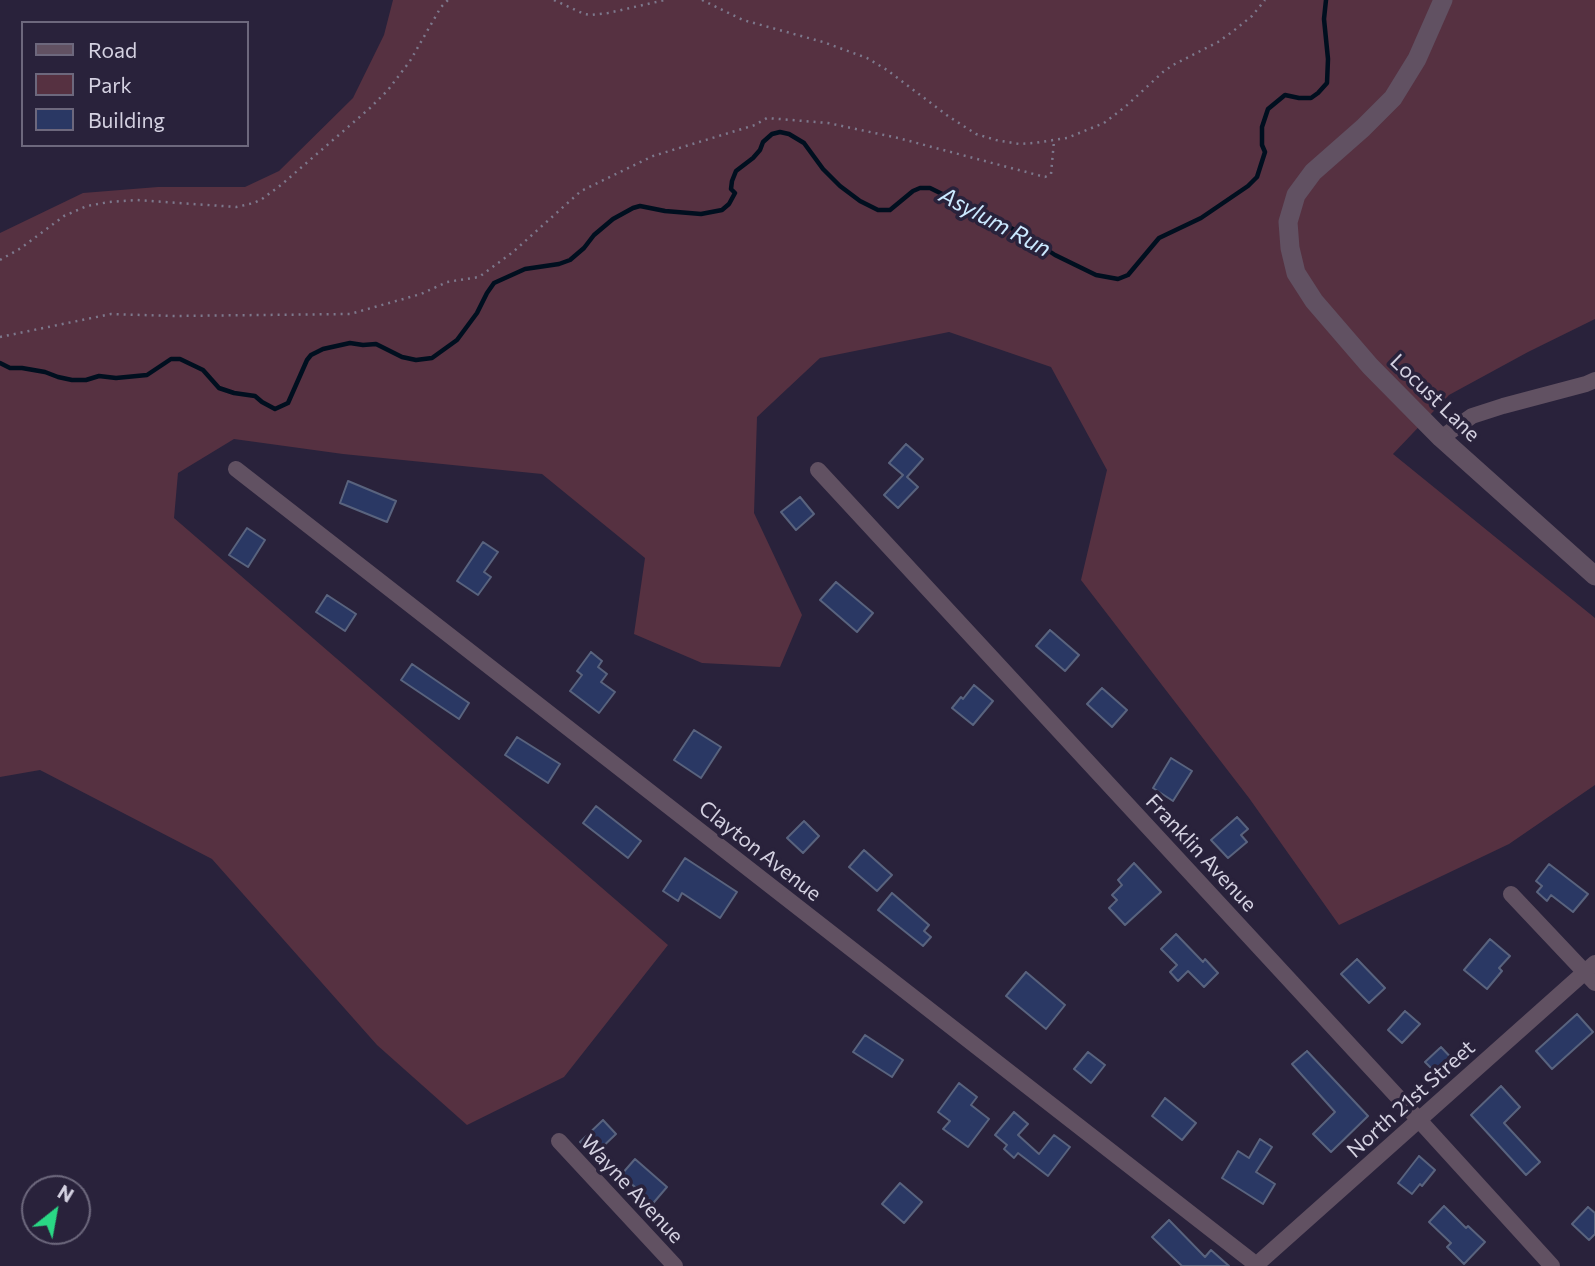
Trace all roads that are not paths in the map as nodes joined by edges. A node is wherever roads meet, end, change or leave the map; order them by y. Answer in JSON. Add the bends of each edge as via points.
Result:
{"nodes":[{"id":1,"x":1443,"y":0,"type":"edge"},
{"id":2,"x":1595,"y":380,"type":"edge"},
{"id":3,"x":1441,"y":438,"type":"junction"},
{"id":4,"x":236,"y":469,"type":"dead end"},
{"id":5,"x":818,"y":470,"type":"dead end"},
{"id":6,"x":1595,"y":576,"type":"edge"},
{"id":7,"x":1511,"y":894,"type":"dead end"},
{"id":8,"x":1592,"y":972,"type":"edge"},
{"id":9,"x":1419,"y":1120,"type":"junction"},
{"id":10,"x":559,"y":1141,"type":"dead end"},
{"id":11,"x":675,"y":1266,"type":"edge"},
{"id":12,"x":1256,"y":1266,"type":"edge"},
{"id":13,"x":1552,"y":1266,"type":"edge"}],
"edges":[{"from":1,"to":3,"type":"street","name":"Locust Lane","via":[[1417,59],[1393,97],[1313,172],[1296,195],[1288,222],[1296,272],[1314,300]]},
{"from":2,"to":3,"type":"street","via":[[1472,416]]},
{"from":3,"to":6,"type":"street","name":"Locust Lane"},
{"from":4,"to":12,"type":"street","name":"Clayton Avenue"},
{"from":5,"to":9,"type":"street","name":"Franklin Avenue"},
{"from":7,"to":8,"type":"street"},
{"from":8,"to":9,"type":"street","name":"North 21st Street"},
{"from":9,"to":12,"type":"street","name":"North 21st Street"},
{"from":9,"to":13,"type":"street","name":"Franklin Avenue"},
{"from":10,"to":11,"type":"street","name":"Wayne Avenue"}]}
